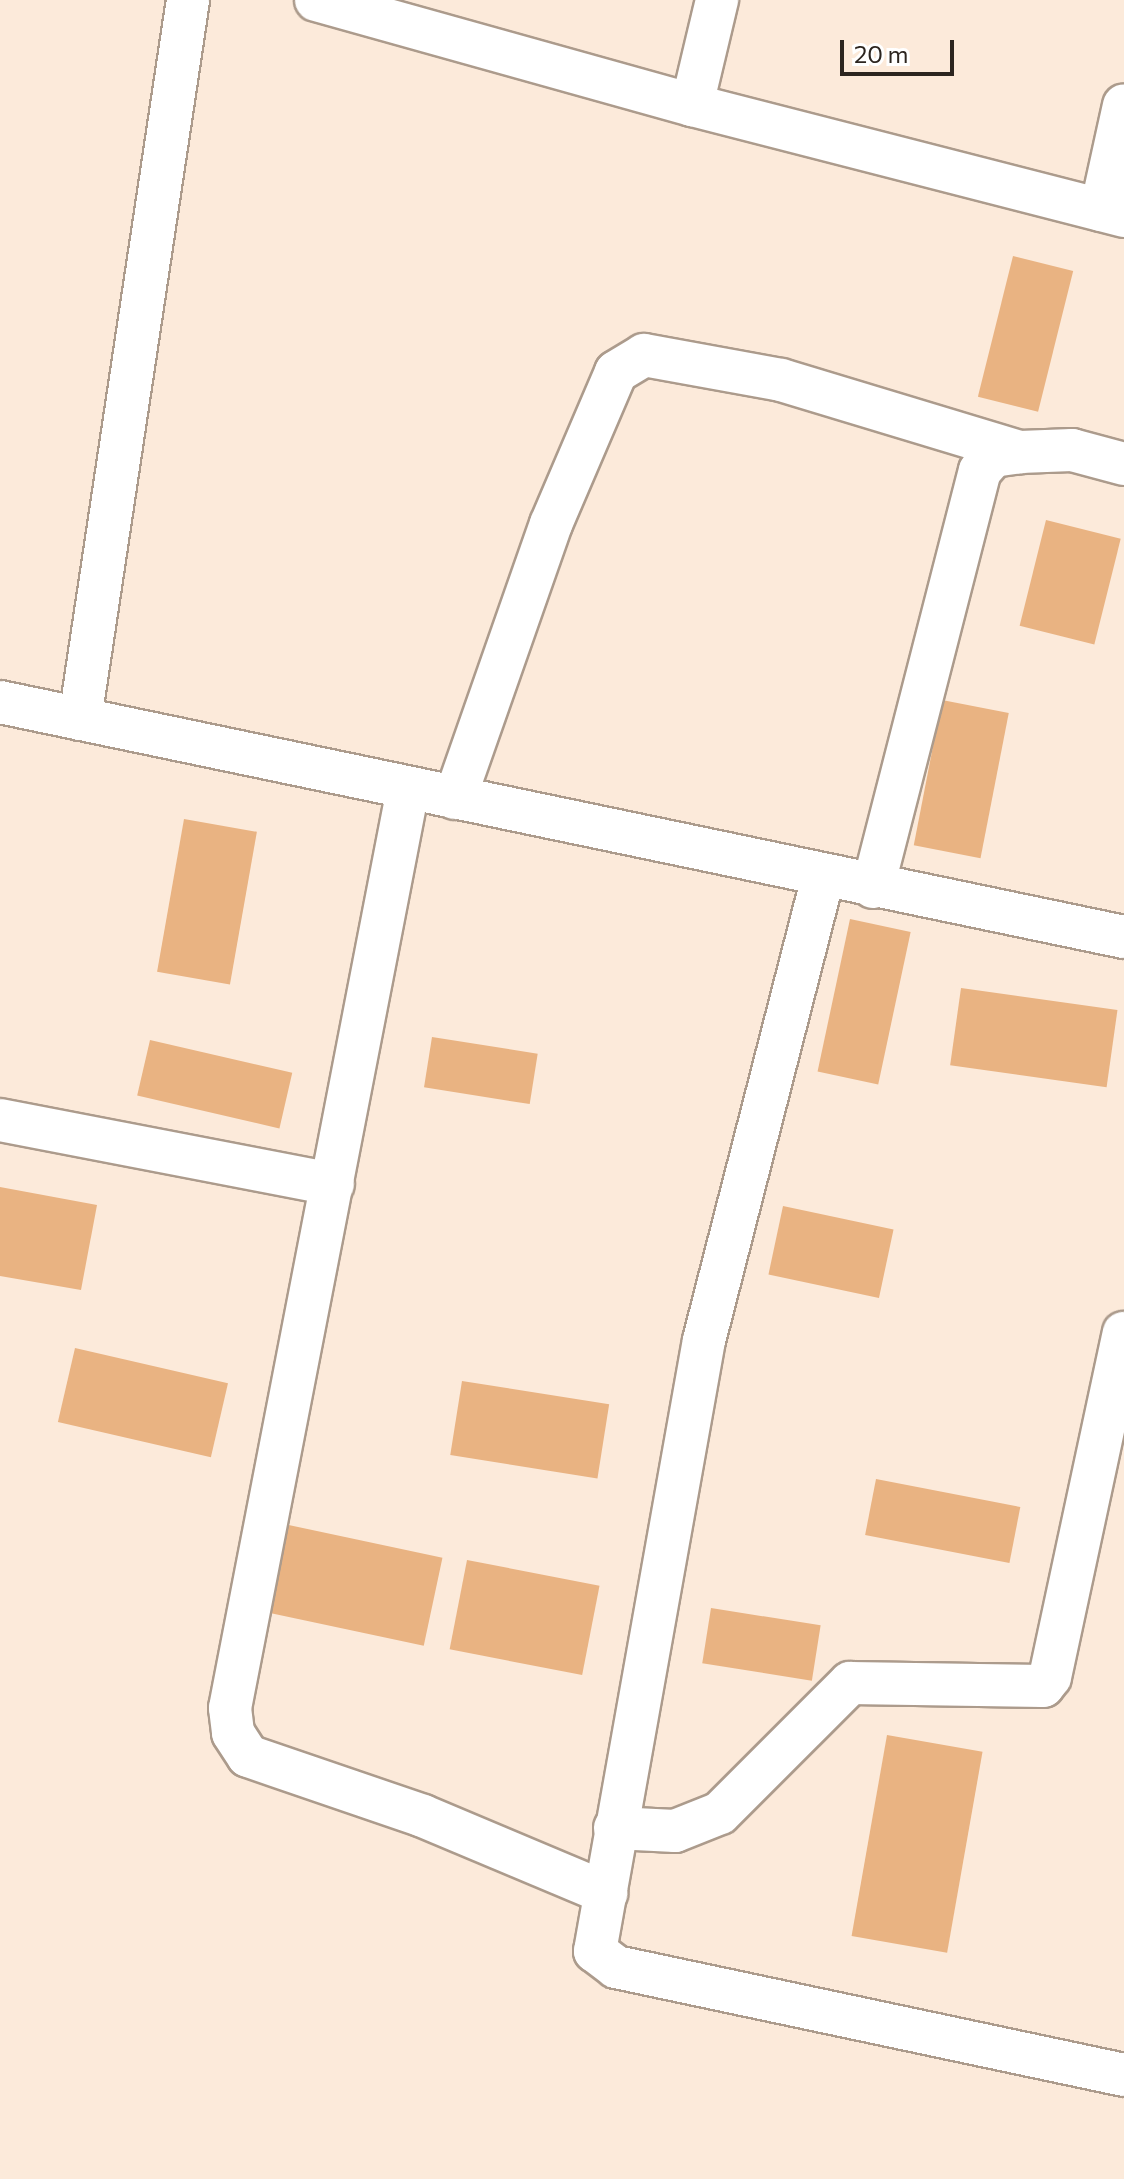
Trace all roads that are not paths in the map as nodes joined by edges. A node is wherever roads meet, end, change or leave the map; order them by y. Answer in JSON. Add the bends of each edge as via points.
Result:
{"nodes":[{"id":1,"x":188,"y":0,"type":"edge"},
{"id":2,"x":316,"y":0,"type":"edge"},
{"id":3,"x":717,"y":0,"type":"edge"},
{"id":4,"x":692,"y":105,"type":"junction"},
{"id":5,"x":1124,"y":105,"type":"edge"},
{"id":6,"x":1113,"y":213,"type":"edge"},
{"id":7,"x":1020,"y":452,"type":"junction"},
{"id":8,"x":1124,"y":464,"type":"edge"},
{"id":9,"x":0,"y":702,"type":"edge"},
{"id":10,"x":80,"y":719,"type":"junction"},
{"id":11,"x":408,"y":789,"type":"junction"},
{"id":12,"x":455,"y":798,"type":"junction"},
{"id":13,"x":823,"y":877,"type":"junction"},
{"id":14,"x":873,"y":887,"type":"junction"},
{"id":15,"x":1124,"y":937,"type":"edge"},
{"id":16,"x":0,"y":1120,"type":"edge"},
{"id":17,"x":333,"y":1184,"type":"junction"},
{"id":18,"x":1124,"y":1333,"type":"edge"},
{"id":19,"x":615,"y":1828,"type":"junction"},
{"id":20,"x":606,"y":1893,"type":"junction"},
{"id":21,"x":1124,"y":2075,"type":"edge"}],
"edges":[{"from":1,"to":10,"type":"street"},
{"from":2,"to":4,"type":"street"},
{"from":3,"to":4,"type":"street"},
{"from":4,"to":6,"type":"street"},
{"from":5,"to":6,"type":"street"},
{"from":7,"to":8,"type":"street","via":[[1072,450]]},
{"from":7,"to":12,"type":"street","via":[[781,380],[644,355],[616,372],[551,524]]},
{"from":7,"to":14,"type":"street","via":[[993,456],[980,471]]},
{"from":9,"to":10,"type":"street"},
{"from":10,"to":11,"type":"street"},
{"from":11,"to":12,"type":"street"},
{"from":11,"to":17,"type":"street"},
{"from":12,"to":13,"type":"street"},
{"from":13,"to":14,"type":"street"},
{"from":13,"to":19,"type":"street","via":[[704,1340]]},
{"from":14,"to":15,"type":"street"},
{"from":16,"to":17,"type":"street"},
{"from":17,"to":20,"type":"street","via":[[230,1708],[233,1733],[248,1756],[423,1816]]},
{"from":18,"to":19,"type":"street","via":[[1050,1677],[1043,1686],[850,1683],[720,1813],[675,1831]]},
{"from":19,"to":20,"type":"street"},
{"from":20,"to":21,"type":"street","via":[[595,1951],[616,1967]]}]}
